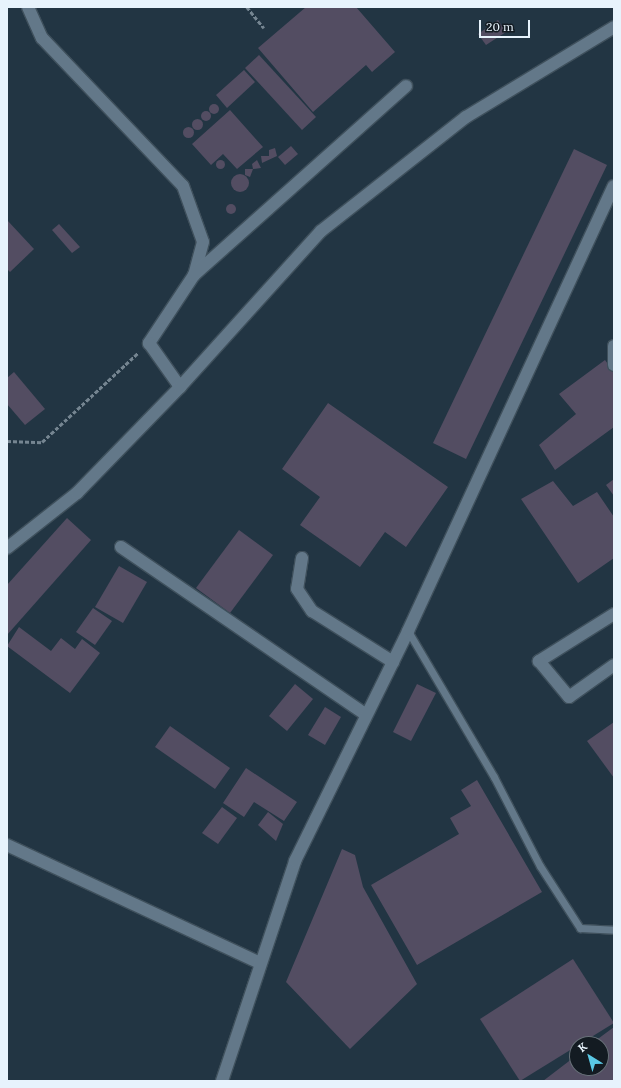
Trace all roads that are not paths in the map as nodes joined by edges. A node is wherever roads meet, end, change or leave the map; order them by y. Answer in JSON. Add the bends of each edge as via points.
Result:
{"nodes":[{"id":1,"x":28,"y":7,"type":"edge"},
{"id":2,"x":614,"y":27,"type":"edge"},
{"id":3,"x":406,"y":86,"type":"dead end"},
{"id":4,"x":614,"y":186,"type":"edge"},
{"id":5,"x":194,"y":275,"type":"junction"},
{"id":6,"x":614,"y":346,"type":"edge"},
{"id":7,"x":614,"y":365,"type":"edge"},
{"id":8,"x":180,"y":387,"type":"junction"},
{"id":9,"x":121,"y":547,"type":"dead end"},
{"id":10,"x":7,"y":548,"type":"edge"},
{"id":11,"x":302,"y":558,"type":"dead end"},
{"id":12,"x":614,"y":614,"type":"edge"},
{"id":13,"x":408,"y":631,"type":"junction"},
{"id":14,"x":393,"y":662,"type":"junction"},
{"id":15,"x":614,"y":665,"type":"edge"},
{"id":16,"x":366,"y":715,"type":"junction"},
{"id":17,"x":7,"y":845,"type":"edge"},
{"id":18,"x":614,"y":930,"type":"edge"},
{"id":19,"x":260,"y":963,"type":"junction"},
{"id":20,"x":222,"y":1081,"type":"edge"}],
"edges":[{"from":1,"to":5,"type":"street","via":[[42,38],[183,186],[203,242]]},
{"from":2,"to":8,"type":"street","via":[[466,117],[321,231]]},
{"from":3,"to":5,"type":"street"},
{"from":4,"to":13,"type":"street"},
{"from":5,"to":8,"type":"street","via":[[149,343]]},
{"from":6,"to":7,"type":"street"},
{"from":8,"to":10,"type":"street","via":[[77,493]]},
{"from":9,"to":16,"type":"street"},
{"from":11,"to":14,"type":"street","via":[[297,589],[312,610]]},
{"from":12,"to":15,"type":"street","via":[[539,662],[569,697]]},
{"from":13,"to":14,"type":"street"},
{"from":13,"to":18,"type":"lane","via":[[494,777],[540,866],[580,928]]},
{"from":14,"to":16,"type":"street"},
{"from":16,"to":19,"type":"street","via":[[295,861]]},
{"from":17,"to":19,"type":"street"},
{"from":19,"to":20,"type":"street"}]}
